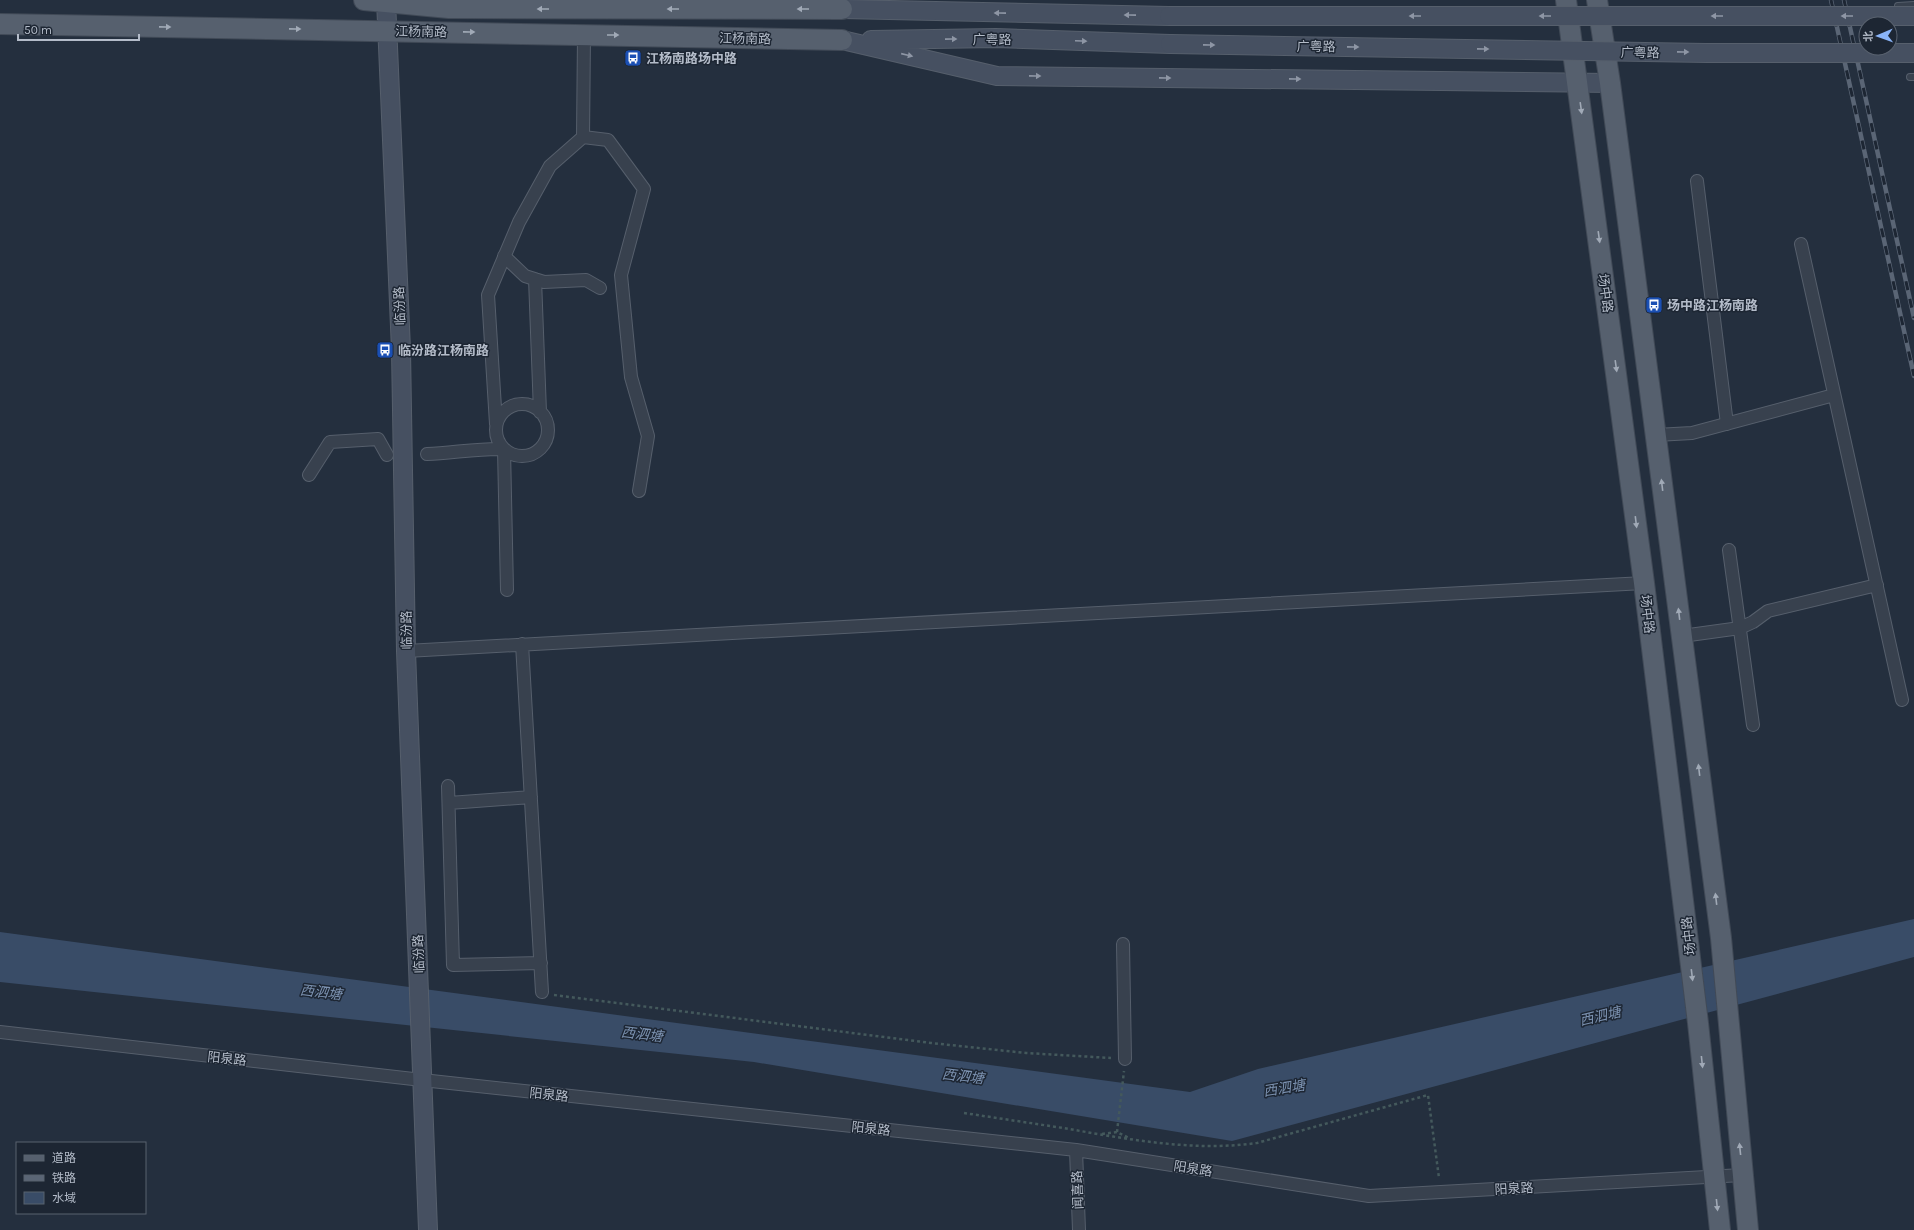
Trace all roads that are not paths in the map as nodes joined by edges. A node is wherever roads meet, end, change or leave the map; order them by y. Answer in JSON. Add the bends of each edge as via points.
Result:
{"nodes":[{"id":1,"x":364,"y":0,"type":"edge"},
{"id":2,"x":386,"y":0,"type":"edge"},
{"id":3,"x":909,"y":0,"type":"edge"},
{"id":4,"x":1566,"y":0,"type":"edge"},
{"id":5,"x":1598,"y":0,"type":"edge"},
{"id":6,"x":1914,"y":5,"type":"edge"},
{"id":7,"x":1898,"y":6,"type":"dead end"},
{"id":8,"x":842,"y":10,"type":"junction"},
{"id":9,"x":1914,"y":16,"type":"edge"},
{"id":10,"x":0,"y":24,"type":"edge"},
{"id":11,"x":388,"y":31,"type":"junction"},
{"id":12,"x":584,"y":35,"type":"junction"},
{"id":13,"x":842,"y":40,"type":"junction"},
{"id":14,"x":1914,"y":53,"type":"edge"},
{"id":15,"x":1578,"y":83,"type":"junction"},
{"id":16,"x":1610,"y":83,"type":"junction"},
{"id":17,"x":583,"y":137,"type":"junction"},
{"id":18,"x":1697,"y":181,"type":"dead end"},
{"id":19,"x":1801,"y":244,"type":"dead end"},
{"id":20,"x":504,"y":256,"type":"junction"},
{"id":21,"x":535,"y":279,"type":"junction"},
{"id":22,"x":600,"y":288,"type":"dead end"},
{"id":23,"x":1834,"y":395,"type":"junction"},
{"id":24,"x":540,"y":412,"type":"junction"},
{"id":25,"x":496,"y":424,"type":"junction"},
{"id":26,"x":1727,"y":424,"type":"junction"},
{"id":27,"x":1656,"y":435,"type":"junction"},
{"id":28,"x":504,"y":449,"type":"junction"},
{"id":29,"x":428,"y":454,"type":"dead end"},
{"id":30,"x":387,"y":455,"type":"dead end"},
{"id":31,"x":309,"y":476,"type":"dead end"},
{"id":32,"x":639,"y":491,"type":"dead end"},
{"id":33,"x":1729,"y":550,"type":"dead end"},
{"id":34,"x":1644,"y":582,"type":"junction"},
{"id":35,"x":1877,"y":585,"type":"junction"},
{"id":36,"x":507,"y":590,"type":"dead end"},
{"id":37,"x":1740,"y":628,"type":"junction"},
{"id":38,"x":1682,"y":636,"type":"junction"},
{"id":39,"x":522,"y":644,"type":"junction"},
{"id":40,"x":406,"y":651,"type":"junction"},
{"id":41,"x":1902,"y":700,"type":"dead end"},
{"id":42,"x":1753,"y":726,"type":"dead end"},
{"id":43,"x":448,"y":786,"type":"dead end"},
{"id":44,"x":531,"y":797,"type":"junction"},
{"id":45,"x":449,"y":803,"type":"junction"},
{"id":46,"x":1123,"y":944,"type":"dead end"},
{"id":47,"x":541,"y":963,"type":"junction"},
{"id":48,"x":542,"y":992,"type":"road end"},
{"id":49,"x":0,"y":1032,"type":"edge"},
{"id":50,"x":1124,"y":1065,"type":"road end"},
{"id":51,"x":422,"y":1073,"type":"junction"},
{"id":52,"x":1076,"y":1150,"type":"junction"},
{"id":53,"x":1742,"y":1175,"type":"junction"},
{"id":54,"x":1714,"y":1177,"type":"junction"},
{"id":55,"x":428,"y":1229,"type":"edge"},
{"id":56,"x":1079,"y":1230,"type":"edge"},
{"id":57,"x":1720,"y":1230,"type":"edge"},
{"id":58,"x":1748,"y":1230,"type":"edge"}],
"edges":[{"from":1,"to":2,"type":"main road","name":"江杨南路"},
{"from":8,"to":2,"type":"main road","name":"江杨南路","one_way":true,"via":[[449,8]]},
{"from":2,"to":11,"type":"main road","name":"临汾路"},
{"from":3,"to":8,"type":"main road"},
{"from":4,"to":15,"type":"main road","name":"场中路"},
{"from":5,"to":16,"type":"main road"},
{"from":6,"to":7,"type":"lane"},
{"from":9,"to":8,"type":"main road","name":"广粤路","one_way":true,"bridge":true,"via":[[1168,16]]},
{"from":10,"to":11,"type":"main road","name":"江杨南路","one_way":true},
{"from":11,"to":12,"type":"main road","name":"江杨南路","one_way":true},
{"from":11,"to":40,"type":"main road","name":"临汾路","via":[[401,350]]},
{"from":12,"to":13,"type":"main road","name":"江杨南路","one_way":true},
{"from":12,"to":17,"type":"street"},
{"from":13,"to":14,"type":"main road","name":"广粤路","one_way":true,"bridge":true,"via":[[996,38],[1170,44],[1706,53]]},
{"from":13,"to":15,"type":"main road","one_way":true,"via":[[997,76]]},
{"from":15,"to":16,"type":"main road"},
{"from":15,"to":34,"type":"main road","name":"场中路","one_way":true},
{"from":16,"to":27,"type":"main road"},
{"from":17,"to":20,"type":"street","via":[[550,166],[519,222]]},
{"from":17,"to":32,"type":"street","via":[[608,140],[644,189],[621,276],[631,378],[648,436]]},
{"from":18,"to":26,"type":"street"},
{"from":19,"to":23,"type":"street"},
{"from":20,"to":21,"type":"street","via":[[526,276]]},
{"from":20,"to":25,"type":"street","via":[[488,295]]},
{"from":21,"to":22,"type":"street","via":[[544,282],[586,280]]},
{"from":21,"to":24,"type":"street"},
{"from":23,"to":26,"type":"street"},
{"from":23,"to":35,"type":"street"},
{"from":24,"to":25,"type":"street","via":[[531,405],[514,405],[503,412]]},
{"from":24,"to":28,"type":"street","via":[[548,425],[541,448],[519,456]]},
{"from":25,"to":28,"type":"street","via":[[497,437]]},
{"from":26,"to":27,"type":"street","via":[[1692,433]]},
{"from":38,"to":27,"type":"main road","one_way":true},
{"from":28,"to":29,"type":"street","via":[[487,448]]},
{"from":28,"to":36,"type":"street"},
{"from":30,"to":31,"type":"street","via":[[378,439],[330,442]]},
{"from":33,"to":37,"type":"street"},
{"from":34,"to":39,"type":"street"},
{"from":34,"to":54,"type":"main road","name":"场中路","one_way":true,"via":[[1688,937]]},
{"from":35,"to":37,"type":"street","via":[[1768,611]]},
{"from":35,"to":41,"type":"street"},
{"from":37,"to":38,"type":"street"},
{"from":37,"to":42,"type":"street"},
{"from":53,"to":38,"type":"main road","one_way":true,"via":[[1721,938]]},
{"from":39,"to":40,"type":"street"},
{"from":39,"to":44,"type":"street"},
{"from":40,"to":51,"type":"main road","name":"临汾路"},
{"from":43,"to":45,"type":"street"},
{"from":44,"to":45,"type":"street"},
{"from":44,"to":47,"type":"street"},
{"from":45,"to":47,"type":"street","via":[[453,965]]},
{"from":46,"to":50,"type":"street"},
{"from":47,"to":48,"type":"street"},
{"from":49,"to":51,"type":"street","name":"阳泉路"},
{"from":51,"to":52,"type":"street","name":"阳泉路"},
{"from":51,"to":55,"type":"main road","name":"临汾路"},
{"from":52,"to":54,"type":"street","name":"阳泉路","via":[[1369,1196]]},
{"from":52,"to":56,"type":"street","name":"闻喜路"},
{"from":53,"to":54,"type":"street","name":"阳泉路"},
{"from":53,"to":58,"type":"main road"},
{"from":54,"to":57,"type":"main road","name":"场中路","one_way":true}]}
